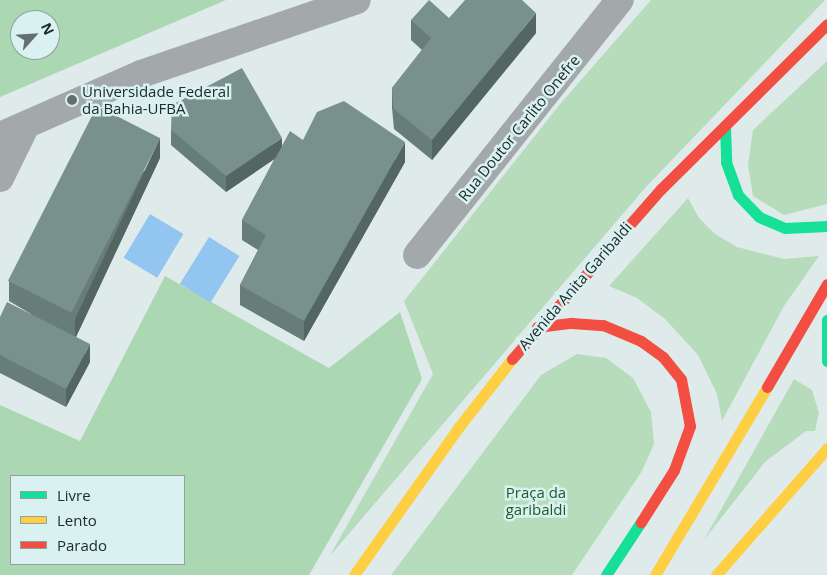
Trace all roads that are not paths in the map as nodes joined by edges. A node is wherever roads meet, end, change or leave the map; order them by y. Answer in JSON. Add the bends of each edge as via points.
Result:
{"nodes":[{"id":1,"x":357,"y":0,"type":"edge"},
{"id":2,"x":620,"y":0,"type":"edge"},
{"id":3,"x":827,"y":24,"type":"edge"},
{"id":4,"x":26,"y":125,"type":"junction"},
{"id":5,"x":725,"y":126,"type":"junction"},
{"id":6,"x":0,"y":136,"type":"edge"},
{"id":7,"x":0,"y":178,"type":"edge"},
{"id":8,"x":827,"y":226,"type":"edge"},
{"id":9,"x":417,"y":255,"type":"dead end"},
{"id":10,"x":827,"y":284,"type":"edge"},
{"id":11,"x":827,"y":320,"type":"edge"},
{"id":12,"x":537,"y":328,"type":"junction"},
{"id":13,"x":827,"y":361,"type":"edge"},
{"id":14,"x":827,"y":448,"type":"edge"},
{"id":15,"x":354,"y":575,"type":"edge"},
{"id":16,"x":606,"y":575,"type":"edge"},
{"id":17,"x":655,"y":575,"type":"edge"},
{"id":18,"x":716,"y":575,"type":"edge"}],
"edges":[{"from":1,"to":4,"type":"street","via":[[140,74]]},
{"from":2,"to":9,"type":"street","name":"Rua Doutor Carlito Onefre"},
{"from":3,"to":5,"type":"main road","name":"Avenida Anita Garibaldi"},
{"from":4,"to":6,"type":"street"},
{"from":4,"to":7,"type":"street"},
{"from":5,"to":8,"type":"main road","via":[[726,162],[738,195],[759,217],[785,228]]},
{"from":5,"to":12,"type":"main road","name":"Avenida Anita Garibaldi","via":[[661,189]]},
{"from":10,"to":17,"type":"main road"},
{"from":11,"to":13,"type":"main road"},
{"from":12,"to":15,"type":"main road","name":"Avenida Anita Garibaldi","via":[[458,428]]},
{"from":12,"to":16,"type":"main road","via":[[571,323],[602,325],[632,337],[663,358],[681,380],[688,403],[690,426],[674,470]]},
{"from":14,"to":18,"type":"main road"}]}
